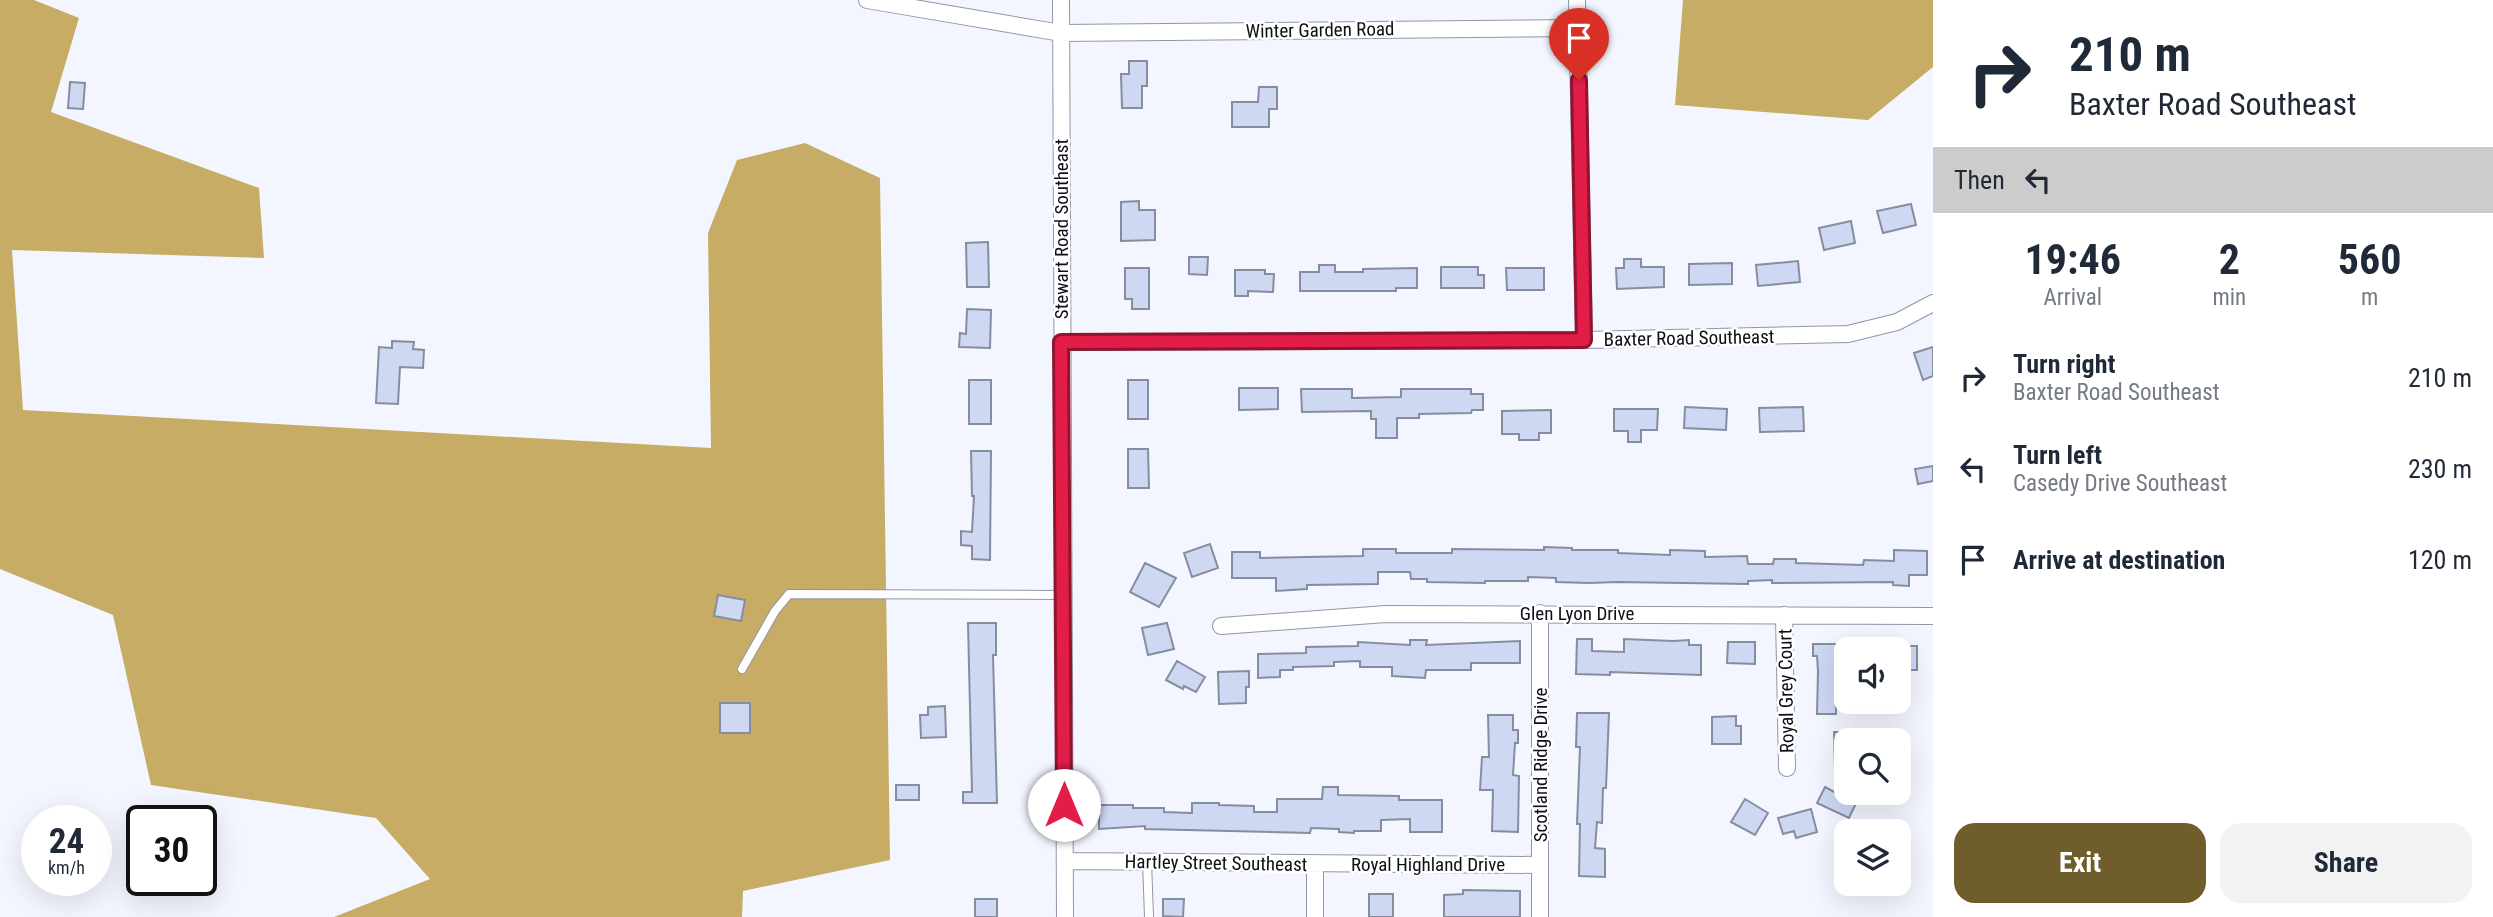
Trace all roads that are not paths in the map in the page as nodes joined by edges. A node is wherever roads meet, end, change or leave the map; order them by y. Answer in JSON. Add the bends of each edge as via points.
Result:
{"nodes":[{"id":1,"x":867,"y":0,"type":"edge"},
{"id":2,"x":1061,"y":0,"type":"edge"},
{"id":3,"x":1577,"y":0,"type":"edge"},
{"id":4,"x":1578,"y":28,"type":"junction"},
{"id":5,"x":1061,"y":33,"type":"junction"},
{"id":6,"x":1933,"y":303,"type":"edge"},
{"id":7,"x":1584,"y":340,"type":"junction"},
{"id":8,"x":1061,"y":342,"type":"junction"},
{"id":9,"x":1063,"y":595,"type":"junction"},
{"id":10,"x":1540,"y":613,"type":"junction"},
{"id":11,"x":1784,"y":615,"type":"junction"},
{"id":12,"x":1933,"y":616,"type":"edge"},
{"id":13,"x":1221,"y":626,"type":"dead end"},
{"id":14,"x":742,"y":669,"type":"dead end"},
{"id":15,"x":1787,"y":768,"type":"dead end"},
{"id":16,"x":1065,"y":861,"type":"junction"},
{"id":17,"x":1147,"y":861,"type":"junction"},
{"id":18,"x":1315,"y":863,"type":"junction"},
{"id":19,"x":1540,"y":864,"type":"junction"},
{"id":20,"x":1065,"y":917,"type":"edge"},
{"id":21,"x":1149,"y":917,"type":"edge"},
{"id":22,"x":1315,"y":917,"type":"edge"},
{"id":23,"x":1540,"y":917,"type":"edge"}],
"edges":[{"from":1,"to":5,"type":"street"},
{"from":2,"to":5,"type":"street","name":"Stewart Road Southeast"},
{"from":3,"to":4,"type":"street"},
{"from":4,"to":5,"type":"street","name":"Winter Garden Road"},
{"from":4,"to":7,"type":"street"},
{"from":5,"to":8,"type":"street","name":"Stewart Road Southeast"},
{"from":6,"to":7,"type":"street","name":"Baxter Road Southeast","via":[[1897,322],[1848,334]]},
{"from":7,"to":8,"type":"street","name":"Baxter Road Southeast"},
{"from":8,"to":9,"type":"street","name":"Stewart Road Southeast"},
{"from":9,"to":14,"type":"lane","via":[[789,594]]},
{"from":9,"to":16,"type":"street","name":"Stewart Road Southeast"},
{"from":10,"to":11,"type":"street","name":"Glen Lyon Drive"},
{"from":10,"to":13,"type":"street","name":"Glen Lyon Drive","via":[[1375,614]]},
{"from":10,"to":19,"type":"street","name":"Scotland Ridge Drive"},
{"from":11,"to":12,"type":"street","name":"Glen Lyon Drive"},
{"from":11,"to":15,"type":"street","name":"Royal Grey Court"},
{"from":16,"to":17,"type":"street","name":"Hartley Street Southeast"},
{"from":16,"to":20,"type":"street","name":"Stewart Road Southeast"},
{"from":17,"to":18,"type":"street","name":"Hartley Street Southeast"},
{"from":17,"to":21,"type":"lane"},
{"from":18,"to":19,"type":"street","name":"Royal Highland Drive"},
{"from":18,"to":22,"type":"street","name":"Hartley Street Southeast"},
{"from":19,"to":23,"type":"street","name":"Scotland Ridge Drive"}]}
